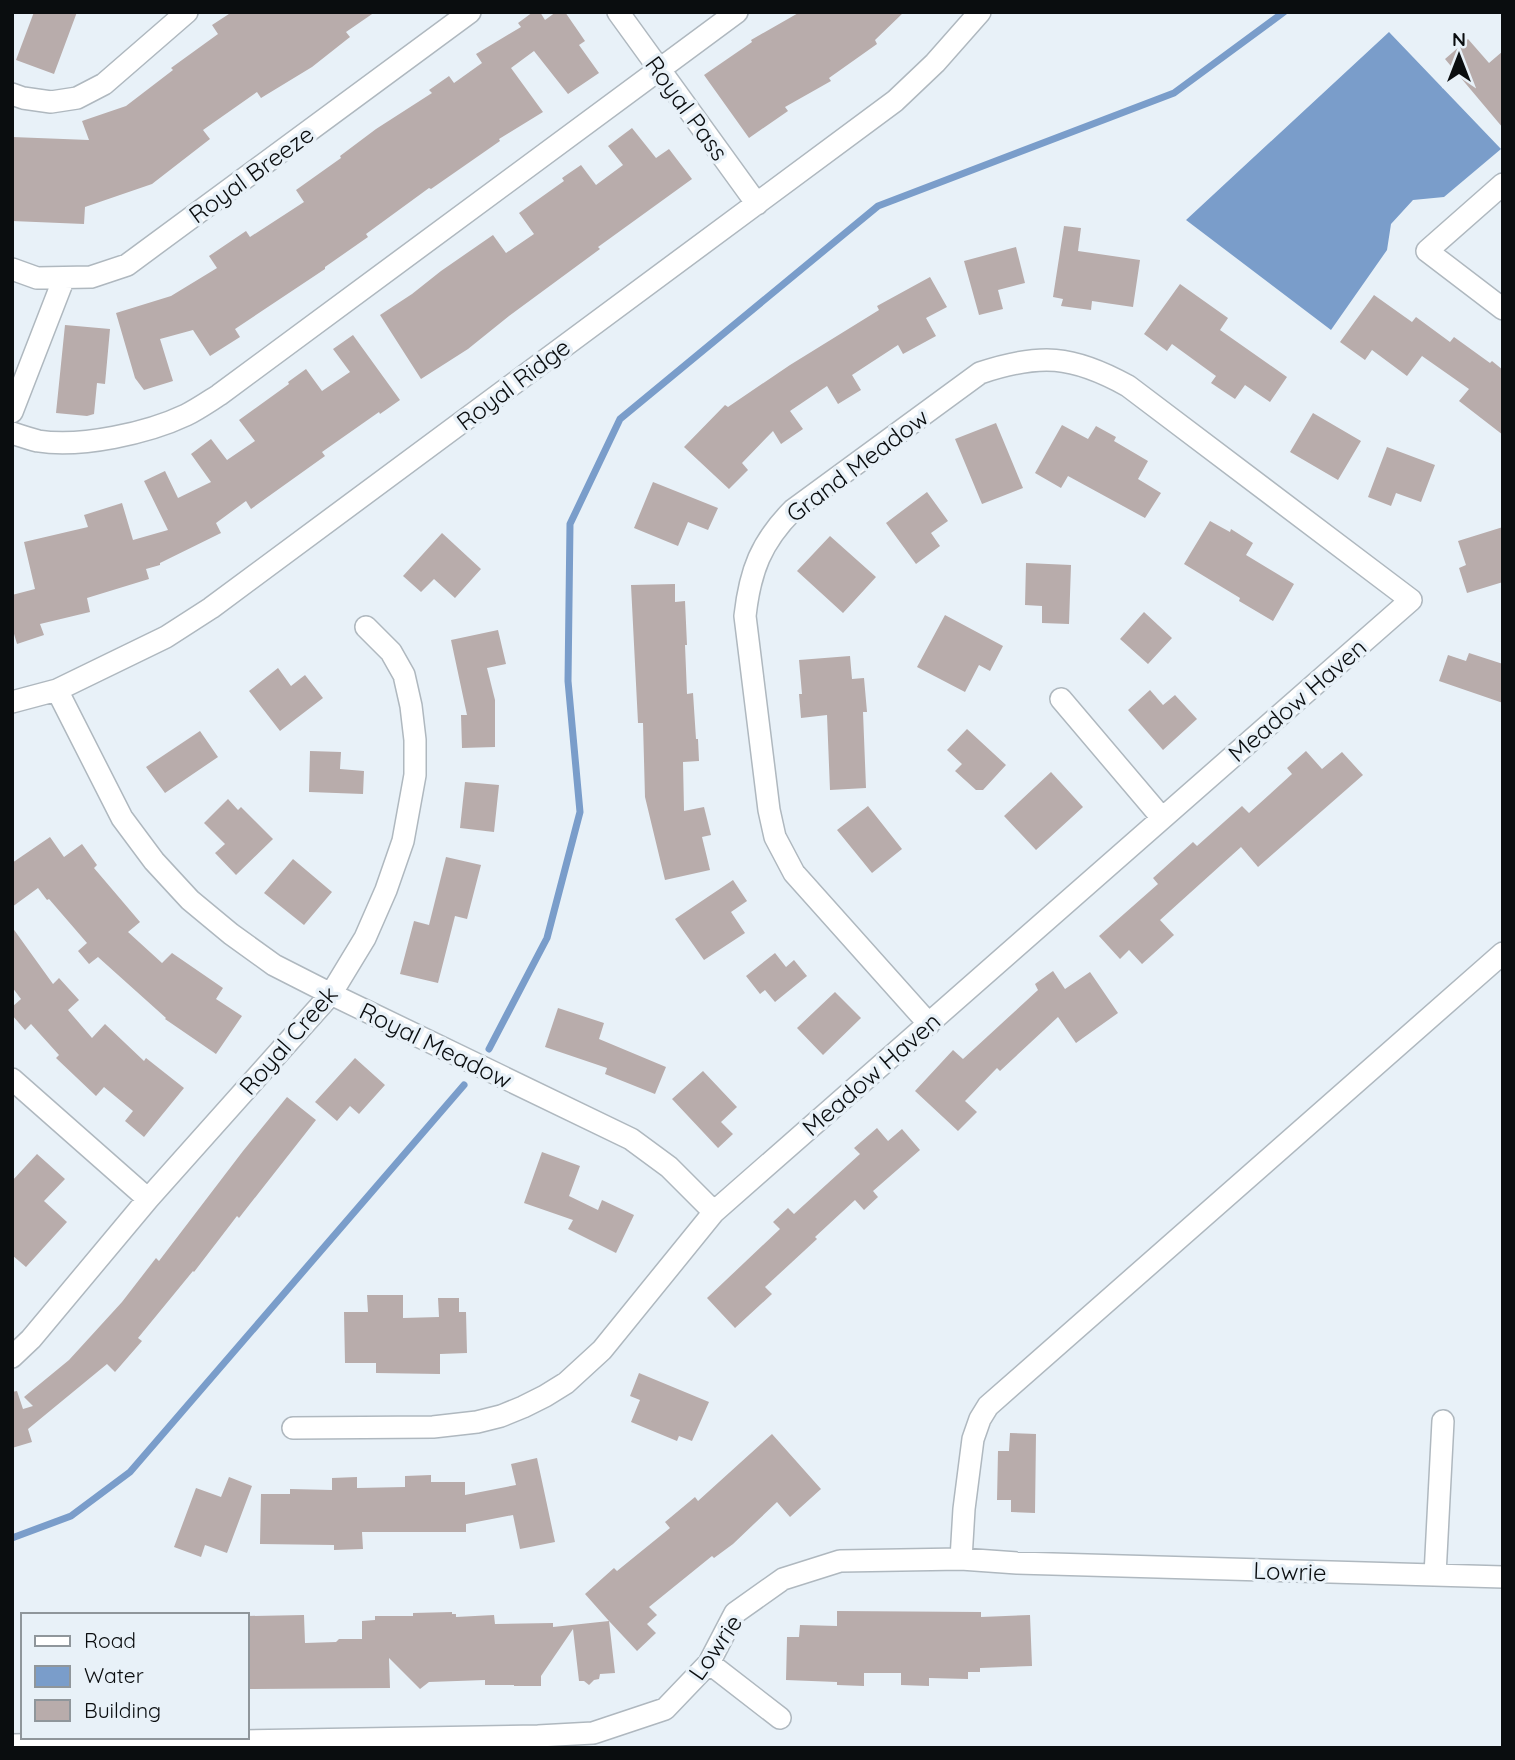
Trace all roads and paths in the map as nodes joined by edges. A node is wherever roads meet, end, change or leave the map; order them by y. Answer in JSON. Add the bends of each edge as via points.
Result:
{"nodes":[{"id":1,"x":187,"y":12,"type":"edge"},
{"id":2,"x":470,"y":12,"type":"edge"},
{"id":3,"x":618,"y":12,"type":"edge"},
{"id":4,"x":737,"y":12,"type":"edge"},
{"id":5,"x":979,"y":12,"type":"edge"},
{"id":6,"x":659,"y":69,"type":"junction"},
{"id":7,"x":12,"y":94,"type":"edge"},
{"id":8,"x":1503,"y":184,"type":"edge"},
{"id":9,"x":757,"y":204,"type":"junction"},
{"id":10,"x":12,"y":269,"type":"edge"},
{"id":11,"x":64,"y":278,"type":"junction"},
{"id":12,"x":1503,"y":309,"type":"edge"},
{"id":13,"x":12,"y":412,"type":"edge"},
{"id":14,"x":12,"y":433,"type":"edge"},
{"id":15,"x":1411,"y":600,"type":"joint"},
{"id":16,"x":366,"y":627,"type":"dead end"},
{"id":17,"x":57,"y":690,"type":"junction"},
{"id":18,"x":1061,"y":699,"type":"dead end"},
{"id":19,"x":12,"y":702,"type":"edge"},
{"id":20,"x":1162,"y":818,"type":"junction"},
{"id":21,"x":1503,"y":953,"type":"edge"},
{"id":22,"x":331,"y":994,"type":"junction"},
{"id":23,"x":929,"y":1024,"type":"junction"},
{"id":24,"x":12,"y":1079,"type":"edge"},
{"id":25,"x":148,"y":1199,"type":"junction"},
{"id":26,"x":714,"y":1212,"type":"junction"},
{"id":27,"x":12,"y":1357,"type":"edge"},
{"id":28,"x":1443,"y":1421,"type":"dead end"},
{"id":29,"x":293,"y":1428,"type":"dead end"},
{"id":30,"x":961,"y":1559,"type":"junction"},
{"id":31,"x":1435,"y":1575,"type":"junction"},
{"id":32,"x":1503,"y":1577,"type":"edge"},
{"id":33,"x":709,"y":1663,"type":"junction"},
{"id":34,"x":780,"y":1718,"type":"dead end"},
{"id":35,"x":12,"y":1745,"type":"edge"}],
"edges":[{"from":1,"to":7,"type":"street","via":[[104,84],[77,98],[51,102]]},
{"from":2,"to":11,"type":"street","name":"Royal Breeze","via":[[138,258],[91,277]]},
{"from":3,"to":6,"type":"street","name":"Royal Pass"},
{"from":4,"to":6,"type":"street"},
{"from":5,"to":9,"type":"street","name":"Royal Ridge","via":[[895,101]]},
{"from":6,"to":9,"type":"street","name":"Royal Pass"},
{"from":6,"to":14,"type":"street","via":[[219,396],[186,415],[104,439],[38,441]]},
{"from":8,"to":12,"type":"street","via":[[1427,251]]},
{"from":9,"to":17,"type":"street","name":"Royal Ridge","via":[[211,608],[166,636]]},
{"from":10,"to":11,"type":"street","name":"Royal Breeze","via":[[37,278]]},
{"from":11,"to":13,"type":"street"},
{"from":15,"to":20,"type":"street","name":"Meadow Haven"},
{"from":15,"to":23,"type":"street","name":"Grand Meadow","via":[[1128,386],[1071,362],[1040,359],[980,373],[793,510],[758,558],[745,616],[775,837],[794,873]]},
{"from":16,"to":22,"type":"street","name":"Royal Creek","via":[[391,652],[404,675],[415,740],[415,775],[403,841],[386,890],[365,938]]},
{"from":17,"to":19,"type":"street","name":"Royal Ridge"},
{"from":17,"to":22,"type":"street","name":"Royal Meadow","via":[[122,818],[154,861],[190,900],[231,934],[274,965]]},
{"from":18,"to":20,"type":"street"},
{"from":20,"to":23,"type":"street","name":"Meadow Haven"},
{"from":21,"to":30,"type":"street","via":[[988,1406],[973,1439]]},
{"from":22,"to":25,"type":"street","name":"Royal Creek"},
{"from":22,"to":26,"type":"street","name":"Royal Meadow","via":[[631,1139],[669,1167]]},
{"from":23,"to":26,"type":"street","name":"Meadow Haven"},
{"from":24,"to":25,"type":"street"},
{"from":25,"to":27,"type":"street","name":"Royal Creek"},
{"from":26,"to":29,"type":"street","name":"Meadow Haven","via":[[602,1350],[566,1383],[534,1402],[501,1416],[453,1426]]},
{"from":28,"to":31,"type":"street"},
{"from":30,"to":31,"type":"street","name":"Lowrie"},
{"from":30,"to":33,"type":"street","name":"Lowrie","via":[[840,1561],[783,1579],[735,1613]]},
{"from":31,"to":32,"type":"street","name":"Lowrie"},
{"from":33,"to":34,"type":"street"},
{"from":33,"to":35,"type":"street","name":"Lowrie","via":[[665,1709],[593,1733]]}]}
